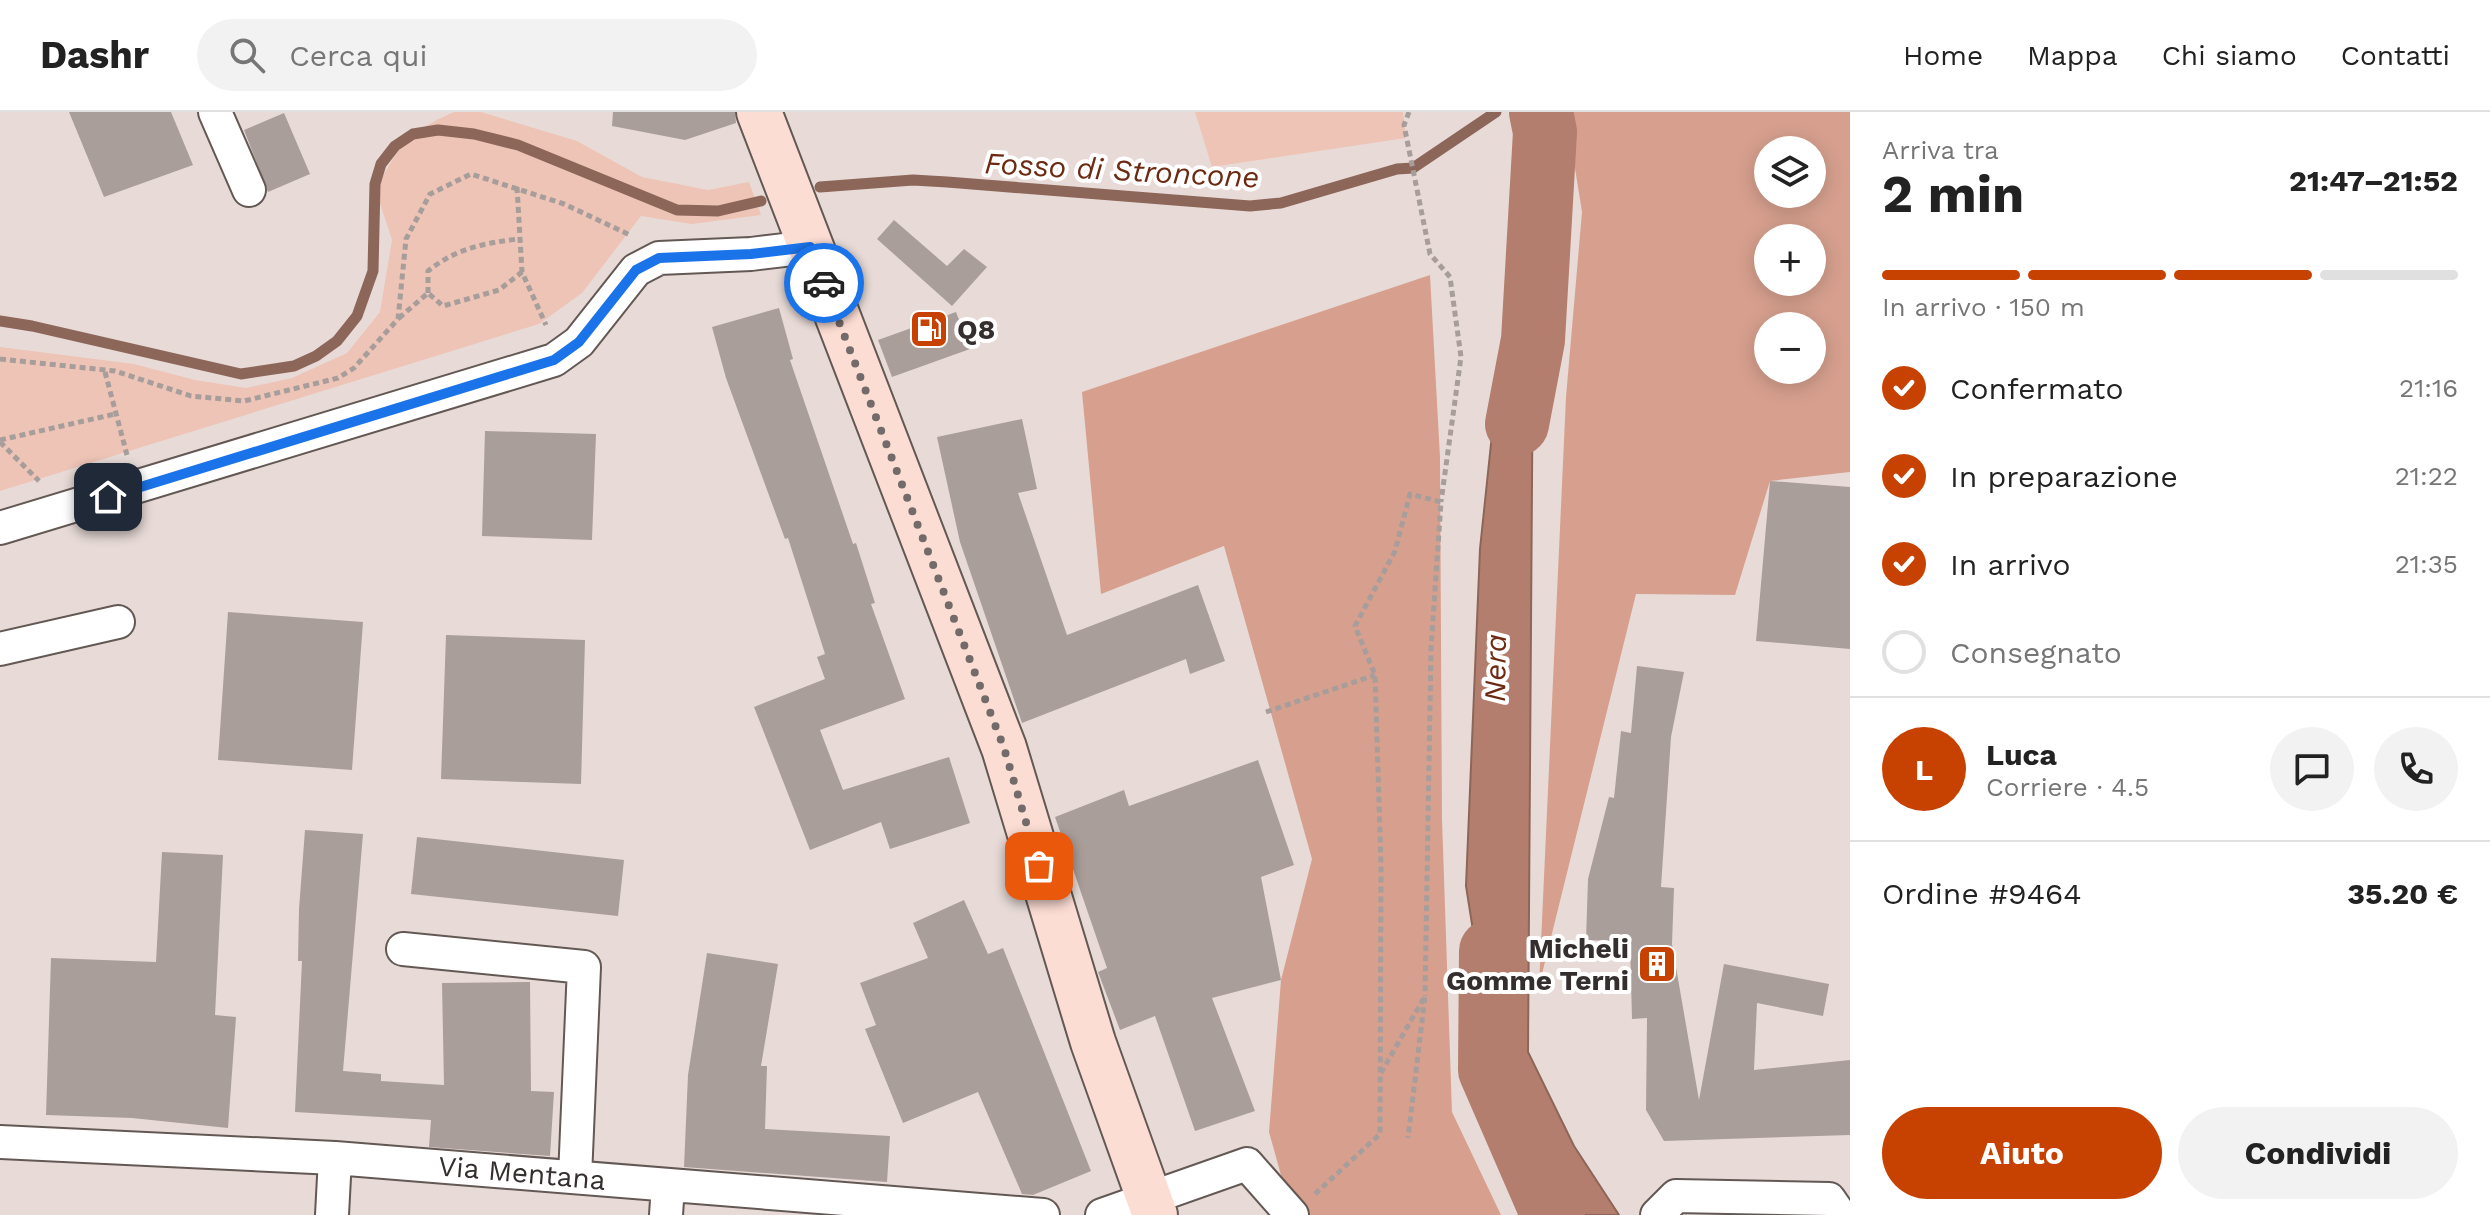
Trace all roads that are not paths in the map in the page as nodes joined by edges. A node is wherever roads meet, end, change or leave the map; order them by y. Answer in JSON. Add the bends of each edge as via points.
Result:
{"nodes":[{"id":1,"x":215,"y":112,"type":"edge"},
{"id":2,"x":759,"y":112,"type":"edge"},
{"id":3,"x":249,"y":190,"type":"dead end"},
{"id":4,"x":810,"y":247,"type":"junction"},
{"id":5,"x":0,"y":528,"type":"edge"},
{"id":6,"x":118,"y":622,"type":"dead end"},
{"id":7,"x":0,"y":649,"type":"edge"},
{"id":8,"x":403,"y":949,"type":"dead end"},
{"id":9,"x":0,"y":1142,"type":"edge"},
{"id":10,"x":335,"y":1158,"type":"junction"},
{"id":11,"x":575,"y":1177,"type":"junction"},
{"id":12,"x":667,"y":1200,"type":"edge"},
{"id":13,"x":1151,"y":1207,"type":"edge"},
{"id":14,"x":1298,"y":1210,"type":"edge"},
{"id":15,"x":951,"y":1211,"type":"edge"},
{"id":16,"x":332,"y":1215,"type":"edge"},
{"id":17,"x":1043,"y":1215,"type":"edge"},
{"id":18,"x":1102,"y":1215,"type":"edge"},
{"id":19,"x":1657,"y":1215,"type":"edge"},
{"id":20,"x":1840,"y":1215,"type":"edge"}],
"edges":[{"from":1,"to":3,"type":"street"},
{"from":2,"to":4,"type":"street"},
{"from":4,"to":5,"type":"street","via":[[659,258],[636,270],[579,342],[554,360]]},
{"from":4,"to":13,"type":"street","via":[[1004,748],[1093,1042]]},
{"from":6,"to":7,"type":"street"},
{"from":8,"to":11,"type":"street","via":[[584,967]]},
{"from":9,"to":10,"type":"street","name":"Via Mentana"},
{"from":10,"to":11,"type":"street","name":"Via Mentana"},
{"from":10,"to":16,"type":"street"},
{"from":11,"to":12,"type":"street","name":"Via Mentana"},
{"from":12,"to":15,"type":"street","name":"Via Mentana"},
{"from":13,"to":14,"type":"street","via":[[1247,1164]]},
{"from":13,"to":18,"type":"street"},
{"from":15,"to":17,"type":"street","name":"Via Mentana"},
{"from":19,"to":20,"type":"street","via":[[1676,1196],[1829,1199]]}]}
